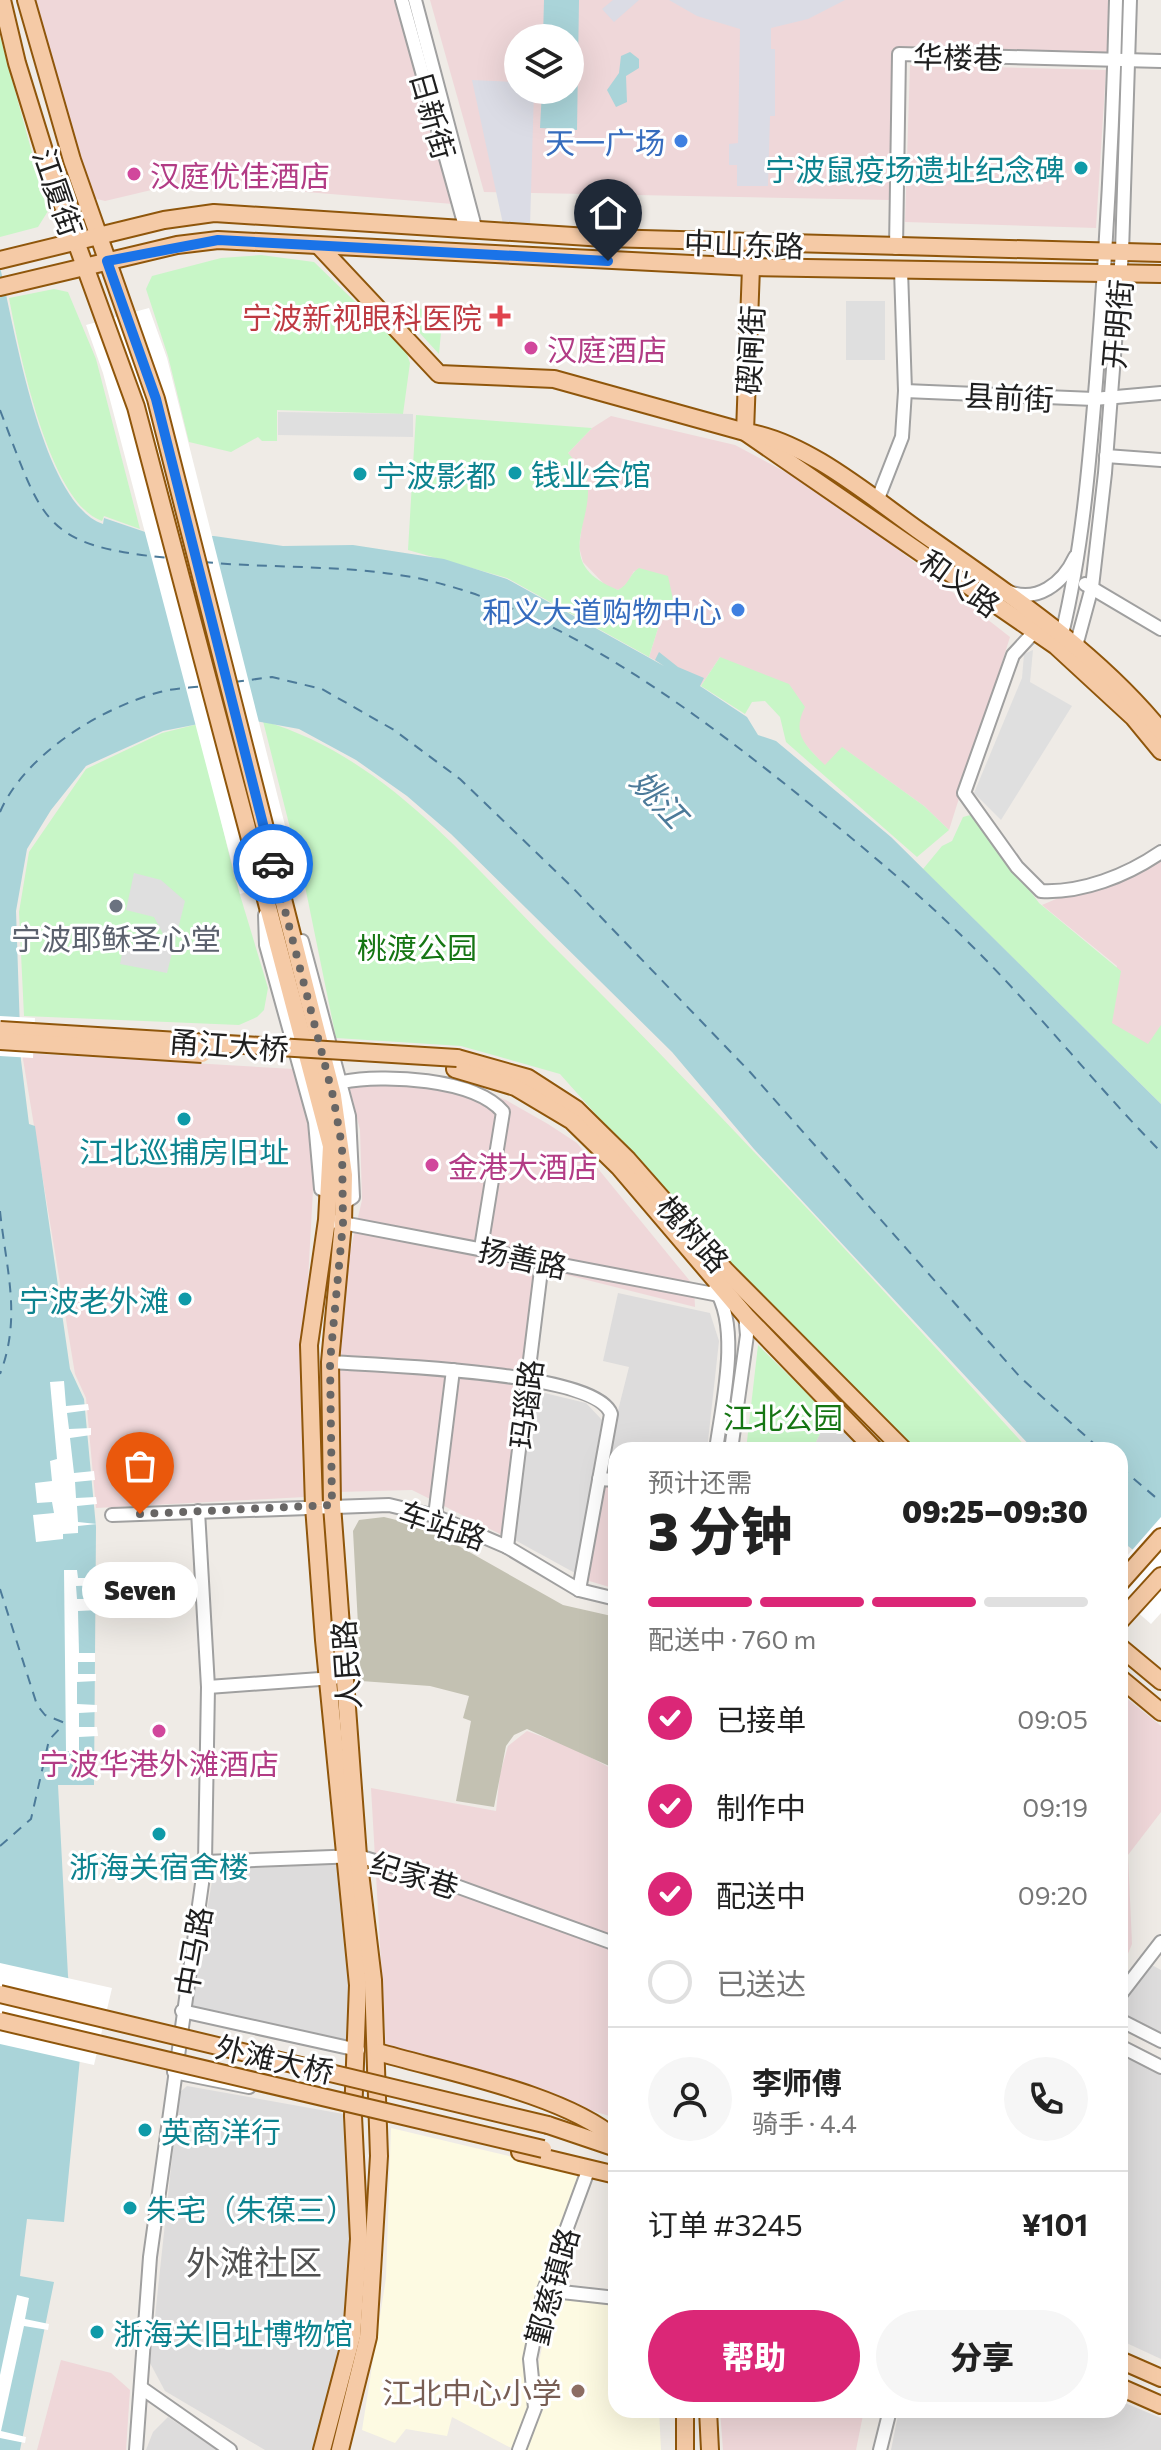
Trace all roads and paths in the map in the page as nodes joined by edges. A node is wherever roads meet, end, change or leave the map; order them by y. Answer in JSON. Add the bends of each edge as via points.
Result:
{"nodes":[{"id":1,"x":2,"y":0,"type":"edge"},
{"id":2,"x":26,"y":0,"type":"edge"},
{"id":3,"x":402,"y":0,"type":"edge"},
{"id":4,"x":415,"y":0,"type":"edge"},
{"id":5,"x":1116,"y":0,"type":"edge"},
{"id":6,"x":1130,"y":0,"type":"edge"},
{"id":7,"x":1121,"y":60,"type":"junction"},
{"id":8,"x":1161,"y":61,"type":"edge"},
{"id":9,"x":471,"y":230,"type":"junction"},
{"id":10,"x":99,"y":236,"type":"junction"},
{"id":11,"x":76,"y":242,"type":"junction"},
{"id":12,"x":320,"y":247,"type":"junction"},
{"id":13,"x":896,"y":248,"type":"junction"},
{"id":14,"x":1115,"y":252,"type":"junction"},
{"id":15,"x":1161,"y":253,"type":"edge"},
{"id":16,"x":0,"y":260,"type":"edge"},
{"id":17,"x":107,"y":261,"type":"junction"},
{"id":18,"x":85,"y":267,"type":"junction"},
{"id":19,"x":751,"y":267,"type":"junction"},
{"id":20,"x":901,"y":270,"type":"junction"},
{"id":21,"x":1161,"y":274,"type":"edge"},
{"id":22,"x":1112,"y":275,"type":"junction"},
{"id":23,"x":0,"y":287,"type":"edge"},
{"id":24,"x":905,"y":391,"type":"junction"},
{"id":25,"x":1161,"y":393,"type":"edge"},
{"id":26,"x":1094,"y":399,"type":"junction"},
{"id":27,"x":1110,"y":400,"type":"junction"},
{"id":28,"x":745,"y":432,"type":"junction"},
{"id":29,"x":1106,"y":456,"type":"junction"},
{"id":30,"x":1161,"y":460,"type":"edge"},
{"id":31,"x":877,"y":501,"type":"junction"},
{"id":32,"x":1079,"y":547,"type":"junction"},
{"id":33,"x":1075,"y":580,"type":"junction"},
{"id":34,"x":1092,"y":587,"type":"junction"},
{"id":35,"x":1001,"y":589,"type":"junction"},
{"id":36,"x":1161,"y":629,"type":"edge"},
{"id":37,"x":1035,"y":631,"type":"junction"},
{"id":38,"x":1062,"y":634,"type":"junction"},
{"id":39,"x":1076,"y":646,"type":"junction"},
{"id":40,"x":1161,"y":731,"type":"edge"},
{"id":41,"x":1161,"y":751,"type":"edge"},
{"id":42,"x":1161,"y":852,"type":"edge"},
{"id":43,"x":271,"y":888,"type":"junction"},
{"id":44,"x":0,"y":1030,"type":"edge"},
{"id":45,"x":0,"y":1041,"type":"edge"},
{"id":46,"x":456,"y":1064,"type":"junction"},
{"id":47,"x":342,"y":1082,"type":"junction"},
{"id":48,"x":336,"y":1202,"type":"junction"},
{"id":49,"x":335,"y":1221,"type":"junction"},
{"id":50,"x":680,"y":1237,"type":"junction"},
{"id":51,"x":481,"y":1248,"type":"junction"},
{"id":52,"x":542,"y":1262,"type":"junction"},
{"id":53,"x":726,"y":1271,"type":"junction"},
{"id":54,"x":719,"y":1295,"type":"junction"},
{"id":55,"x":746,"y":1316,"type":"junction"},
{"id":56,"x":330,"y":1362,"type":"junction"},
{"id":57,"x":453,"y":1370,"type":"junction"},
{"id":58,"x":528,"y":1379,"type":"junction"},
{"id":59,"x":717,"y":1442,"type":"edge"},
{"id":60,"x":732,"y":1442,"type":"edge"},
{"id":61,"x":867,"y":1442,"type":"edge"},
{"id":62,"x":896,"y":1442,"type":"edge"},
{"id":63,"x":599,"y":1479,"type":"junction"},
{"id":64,"x":608,"y":1480,"type":"edge"},
{"id":65,"x":332,"y":1505,"type":"junction"},
{"id":66,"x":314,"y":1506,"type":"junction"},
{"id":67,"x":198,"y":1511,"type":"junction"},
{"id":68,"x":112,"y":1515,"type":"dead end"},
{"id":69,"x":435,"y":1516,"type":"junction"},
{"id":70,"x":1161,"y":1537,"type":"edge"},
{"id":71,"x":507,"y":1547,"type":"junction"},
{"id":72,"x":1128,"y":1574,"type":"edge"},
{"id":73,"x":1161,"y":1576,"type":"edge"},
{"id":74,"x":579,"y":1590,"type":"junction"},
{"id":75,"x":608,"y":1597,"type":"edge"},
{"id":76,"x":1128,"y":1612,"type":"edge"},
{"id":77,"x":1128,"y":1654,"type":"edge"},
{"id":78,"x":328,"y":1678,"type":"junction"},
{"id":79,"x":345,"y":1679,"type":"junction"},
{"id":80,"x":1161,"y":1681,"type":"edge"},
{"id":81,"x":1128,"y":1685,"type":"edge"},
{"id":82,"x":208,"y":1687,"type":"junction"},
{"id":83,"x":1161,"y":1712,"type":"edge"},
{"id":84,"x":351,"y":1856,"type":"junction"},
{"id":85,"x":205,"y":1862,"type":"junction"},
{"id":86,"x":608,"y":1941,"type":"edge"},
{"id":87,"x":1161,"y":1942,"type":"edge"},
{"id":88,"x":1128,"y":1985,"type":"edge"},
{"id":89,"x":0,"y":1994,"type":"edge"},
{"id":90,"x":182,"y":2011,"type":"junction"},
{"id":91,"x":0,"y":2021,"type":"edge"},
{"id":92,"x":1128,"y":2024,"type":"edge"},
{"id":93,"x":1161,"y":2041,"type":"edge"},
{"id":94,"x":358,"y":2050,"type":"junction"},
{"id":95,"x":1128,"y":2050,"type":"edge"},
{"id":96,"x":378,"y":2052,"type":"junction"},
{"id":97,"x":1161,"y":2067,"type":"edge"},
{"id":98,"x":174,"y":2072,"type":"junction"},
{"id":99,"x":354,"y":2109,"type":"junction"},
{"id":100,"x":378,"y":2118,"type":"junction"},
{"id":101,"x":608,"y":2132,"type":"edge"},
{"id":102,"x":608,"y":2145,"type":"edge"},
{"id":103,"x":589,"y":2168,"type":"junction"},
{"id":104,"x":608,"y":2171,"type":"edge"},
{"id":105,"x":608,"y":2172,"type":"edge"},
{"id":106,"x":544,"y":2290,"type":"junction"},
{"id":107,"x":608,"y":2297,"type":"edge"},
{"id":108,"x":1128,"y":2364,"type":"edge"},
{"id":109,"x":1161,"y":2378,"type":"edge"},
{"id":110,"x":143,"y":2389,"type":"junction"},
{"id":111,"x":1128,"y":2391,"type":"edge"},
{"id":112,"x":1161,"y":2405,"type":"edge"},
{"id":113,"x":685,"y":2418,"type":"edge"},
{"id":114,"x":708,"y":2418,"type":"edge"},
{"id":115,"x":888,"y":2418,"type":"edge"},
{"id":116,"x":136,"y":2450,"type":"edge"},
{"id":117,"x":230,"y":2450,"type":"edge"},
{"id":118,"x":322,"y":2450,"type":"edge"},
{"id":119,"x":340,"y":2450,"type":"edge"},
{"id":120,"x":519,"y":2450,"type":"edge"},
{"id":121,"x":685,"y":2450,"type":"edge"},
{"id":122,"x":710,"y":2450,"type":"edge"},
{"id":123,"x":880,"y":2450,"type":"edge"}],
"edges":[{"from":1,"to":11,"type":"main road","name":"江厦街","via":[[17,63]]},
{"from":2,"to":10,"type":"main road","name":"江厦街"},
{"from":3,"to":9,"type":"street","name":"日新街"},
{"from":4,"to":9,"type":"street","name":"日新街"},
{"from":5,"to":7,"type":"street","name":"开明街"},
{"from":6,"to":7,"type":"street","name":"开明街"},
{"from":7,"to":8,"type":"street"},
{"from":7,"to":13,"type":"street","name":"华楼巷","via":[[899,54]]},
{"from":7,"to":14,"type":"street","name":"开明街"},
{"from":9,"to":10,"type":"main road","name":"中山东路","via":[[214,213]]},
{"from":9,"to":13,"type":"main road","name":"中山东路"},
{"from":10,"to":11,"type":"main road","name":"中山东路"},
{"from":10,"to":17,"type":"main road","name":"江厦街"},
{"from":11,"to":16,"type":"main road","name":"中山东路"},
{"from":11,"to":18,"type":"main road","name":"江厦街"},
{"from":12,"to":17,"type":"main road","name":"中山东路","via":[[218,240]]},
{"from":12,"to":19,"type":"main road","name":"中山东路"},
{"from":12,"to":28,"type":"main road","name":"和义路","via":[[439,374],[554,379]]},
{"from":13,"to":14,"type":"main road","name":"中山东路"},
{"from":14,"to":15,"type":"main road","name":"中山东路"},
{"from":14,"to":22,"type":"street","name":"开明街"},
{"from":17,"to":18,"type":"main road","name":"中山东路"},
{"from":17,"to":43,"type":"main road","name":"江厦街","via":[[156,399]]},
{"from":18,"to":23,"type":"main road","name":"中山东路"},
{"from":18,"to":43,"type":"main road","name":"江厦街","via":[[136,407]]},
{"from":19,"to":20,"type":"main road","name":"中山东路"},
{"from":19,"to":28,"type":"main road","name":"碶闸街"},
{"from":20,"to":22,"type":"main road","name":"中山东路"},
{"from":20,"to":24,"type":"street"},
{"from":21,"to":22,"type":"main road","name":"中山东路"},
{"from":22,"to":26,"type":"street","name":"开明街"},
{"from":22,"to":27,"type":"street","name":"开明街"},
{"from":24,"to":26,"type":"street","name":"县前街"},
{"from":24,"to":31,"type":"street","via":[[902,437]]},
{"from":25,"to":27,"type":"street","name":"县前街"},
{"from":26,"to":27,"type":"street","name":"县前街"},
{"from":26,"to":32,"type":"street","name":"开明街"},
{"from":27,"to":29,"type":"street","name":"开明街"},
{"from":28,"to":31,"type":"main road","name":"和义路","via":[[772,436]]},
{"from":28,"to":37,"type":"main road","name":"和义路"},
{"from":29,"to":30,"type":"street"},
{"from":29,"to":34,"type":"street","name":"开明街"},
{"from":31,"to":35,"type":"main road","name":"和义路"},
{"from":32,"to":33,"type":"street","name":"开明街"},
{"from":32,"to":35,"type":"street","via":[[1066,576],[1052,588],[1023,595]]},
{"from":33,"to":34,"type":"street"},
{"from":33,"to":38,"type":"street","name":"开明街"},
{"from":34,"to":36,"type":"street"},
{"from":34,"to":39,"type":"street","name":"开明街"},
{"from":35,"to":38,"type":"main road","name":"和义路"},
{"from":37,"to":41,"type":"main road","name":"和义路","via":[[1133,717]]},
{"from":37,"to":42,"type":"street","via":[[1013,655],[964,793],[1017,867],[1041,891],[1068,893]]},
{"from":38,"to":39,"type":"main road","name":"和义路"},
{"from":39,"to":40,"type":"main road","name":"和义路"},
{"from":43,"to":47,"type":"street","via":[[295,918]]},
{"from":43,"to":48,"type":"main road","name":"人民路","via":[[339,1120]]},
{"from":43,"to":48,"type":"street","via":[[266,945],[315,1122],[321,1192]]},
{"from":44,"to":46,"type":"main road","name":"甬江大桥","bridge":true},
{"from":45,"to":46,"type":"main road","name":"甬江大桥","bridge":true},
{"from":46,"to":50,"type":"main road","name":"槐树路","via":[[515,1087],[572,1121]]},
{"from":46,"to":53,"type":"main road","name":"槐树路","via":[[528,1078],[576,1109]]},
{"from":47,"to":48,"type":"street","via":[[352,1136],[353,1197]]},
{"from":47,"to":51,"type":"street","via":[[462,1087],[484,1095],[503,1112]]},
{"from":48,"to":49,"type":"main road","name":"人民路"},
{"from":49,"to":51,"type":"street","name":"扬善路"},
{"from":49,"to":56,"type":"main road","name":"人民路"},
{"from":49,"to":66,"type":"main road","name":"人民路","via":[[309,1345]]},
{"from":50,"to":54,"type":"street"},
{"from":50,"to":55,"type":"main road","name":"槐树路"},
{"from":51,"to":52,"type":"street","name":"扬善路"},
{"from":52,"to":54,"type":"street","name":"扬善路"},
{"from":52,"to":58,"type":"street","name":"玛瑙路"},
{"from":53,"to":55,"type":"street"},
{"from":53,"to":62,"type":"main road","name":"槐树路"},
{"from":54,"to":59,"type":"street","via":[[729,1340]]},
{"from":55,"to":60,"type":"street"},
{"from":55,"to":61,"type":"main road","name":"槐树路"},
{"from":56,"to":57,"type":"street"},
{"from":56,"to":65,"type":"main road","name":"人民路"},
{"from":57,"to":58,"type":"street"},
{"from":57,"to":69,"type":"street"},
{"from":58,"to":63,"type":"street","via":[[607,1404],[611,1414]]},
{"from":58,"to":71,"type":"street","name":"玛瑙路"},
{"from":63,"to":64,"type":"street"},
{"from":63,"to":74,"type":"street"},
{"from":65,"to":66,"type":"street","name":"车站路"},
{"from":65,"to":69,"type":"street","name":"车站路","via":[[389,1505]]},
{"from":65,"to":79,"type":"main road","name":"人民路"},
{"from":66,"to":67,"type":"street","name":"车站路"},
{"from":66,"to":78,"type":"main road","name":"人民路"},
{"from":67,"to":68,"type":"street","name":"车站路"},
{"from":67,"to":82,"type":"street","name":"中马路"},
{"from":69,"to":71,"type":"street","name":"车站路"},
{"from":70,"to":72,"type":"main road"},
{"from":71,"to":74,"type":"street","name":"车站路"},
{"from":73,"to":76,"type":"main road"},
{"from":74,"to":75,"type":"street","name":"车站路"},
{"from":77,"to":80,"type":"main road"},
{"from":78,"to":79,"type":"street"},
{"from":78,"to":82,"type":"street"},
{"from":78,"to":84,"type":"main road","name":"人民路"},
{"from":79,"to":84,"type":"main road","name":"人民路"},
{"from":81,"to":83,"type":"main road"},
{"from":82,"to":85,"type":"street","name":"中马路"},
{"from":84,"to":85,"type":"street","name":"纪家巷"},
{"from":84,"to":86,"type":"street","name":"纪家巷","via":[[445,1882]]},
{"from":84,"to":94,"type":"main road","name":"人民路"},
{"from":84,"to":96,"type":"main road","name":"人民路"},
{"from":85,"to":90,"type":"street","name":"中马路"},
{"from":87,"to":88,"type":"street"},
{"from":89,"to":102,"type":"main road","name":"外滩大桥","bridge":true,"via":[[548,2125]]},
{"from":90,"to":94,"type":"street"},
{"from":90,"to":98,"type":"street","name":"中马路"},
{"from":91,"to":104,"type":"main road","name":"外滩大桥","bridge":true,"via":[[543,2149]]},
{"from":92,"to":93,"type":"street"},
{"from":94,"to":99,"type":"main road","name":"人民路"},
{"from":95,"to":97,"type":"street"},
{"from":96,"to":100,"type":"main road","name":"人民路"},
{"from":96,"to":101,"type":"main road","via":[[522,2094],[598,2123]]},
{"from":98,"to":99,"type":"street"},
{"from":98,"to":110,"type":"street","name":"中马路","via":[[150,2257]]},
{"from":99,"to":118,"type":"main road","name":"人民路","via":[[359,2239],[352,2336]]},
{"from":100,"to":103,"type":"main road"},
{"from":100,"to":119,"type":"main road","name":"人民路","via":[[368,2337]]},
{"from":103,"to":105,"type":"main road"},
{"from":103,"to":106,"type":"street","name":"鄞慈镇路"},
{"from":106,"to":107,"type":"street"},
{"from":106,"to":120,"type":"street","name":"鄞慈镇路","via":[[530,2359],[535,2408]]},
{"from":108,"to":109,"type":"main road"},
{"from":110,"to":116,"type":"street","name":"中马路"},
{"from":110,"to":117,"type":"street"},
{"from":111,"to":112,"type":"main road"},
{"from":113,"to":121,"type":"main road"},
{"from":114,"to":122,"type":"main road"},
{"from":115,"to":123,"type":"street"}]}
